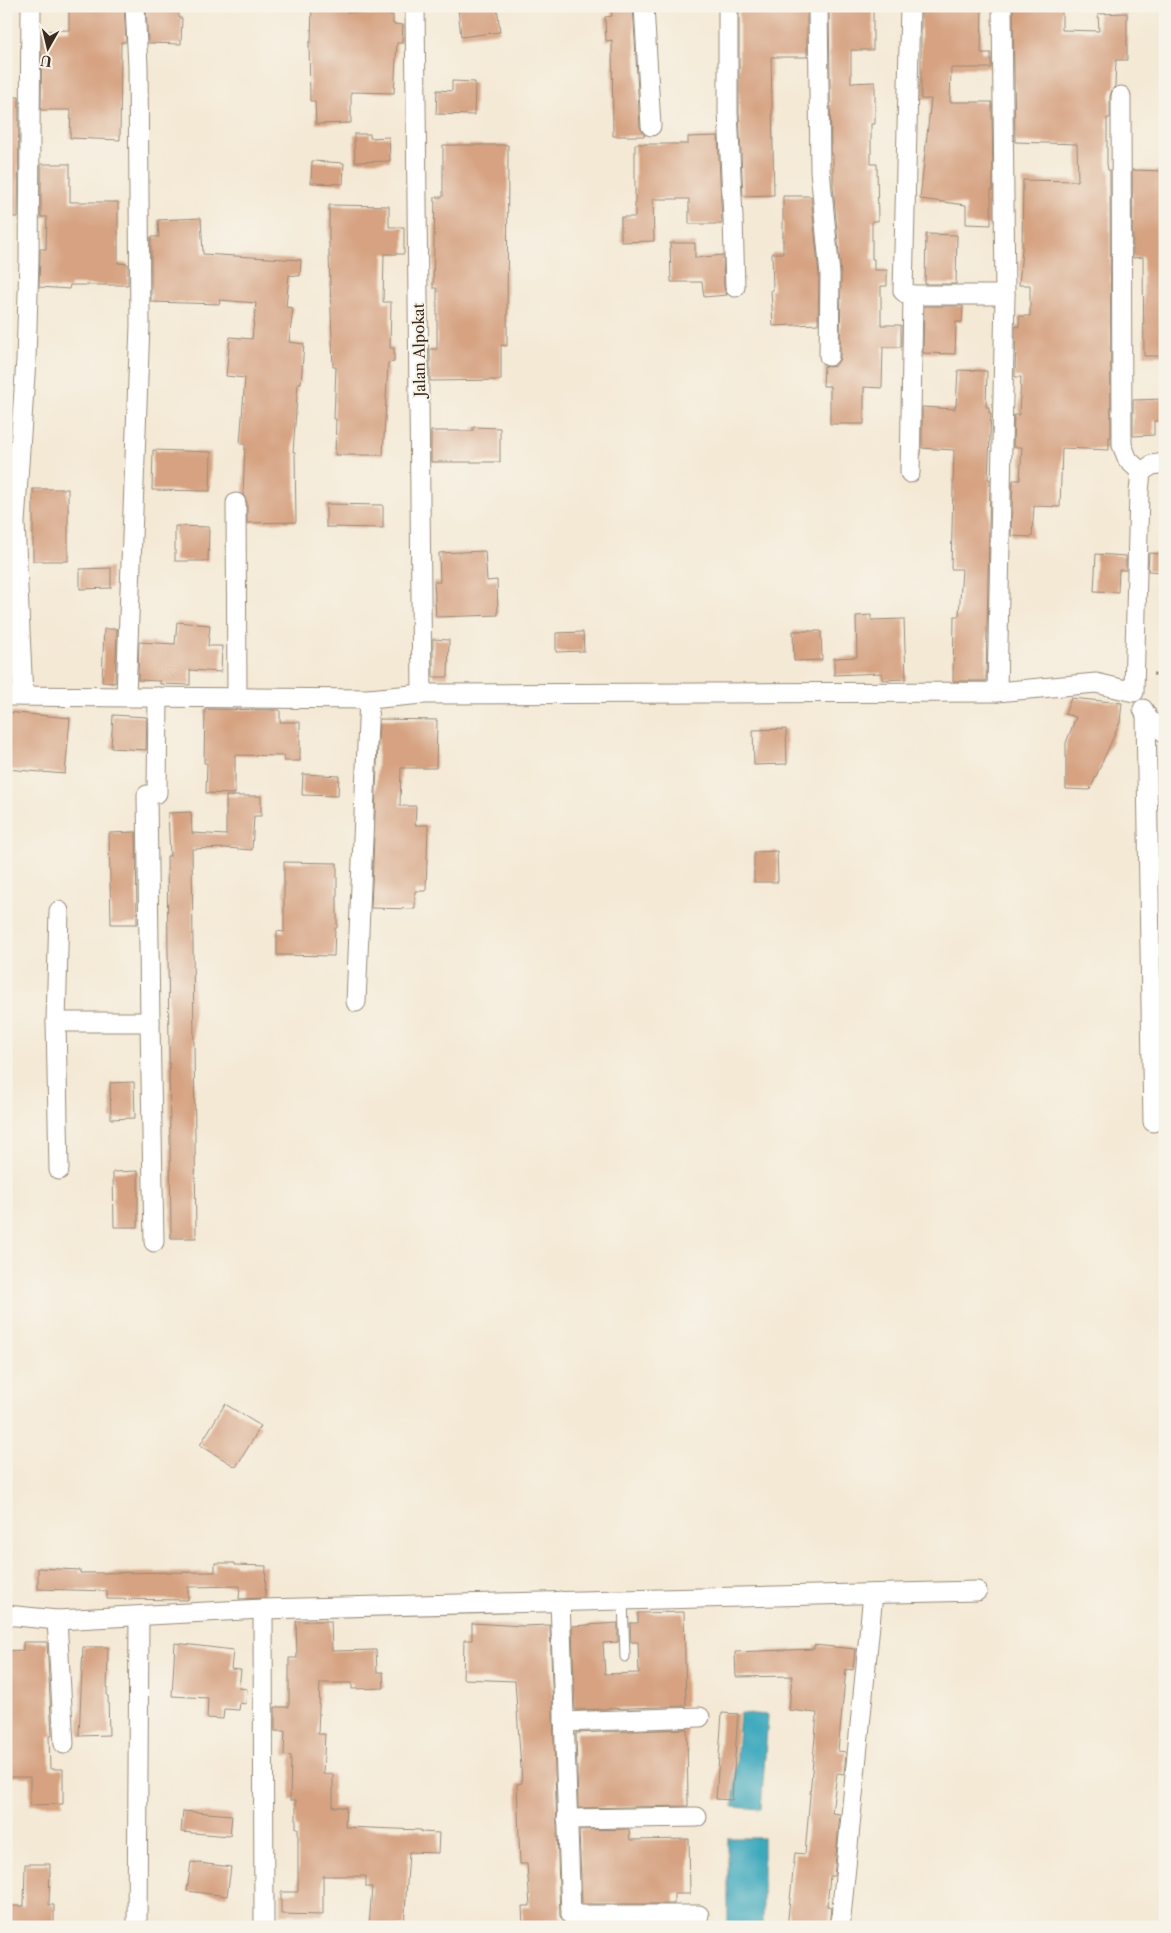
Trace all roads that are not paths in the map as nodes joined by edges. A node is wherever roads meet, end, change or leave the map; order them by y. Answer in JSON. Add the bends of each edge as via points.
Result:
{"nodes":[{"id":1,"x":31,"y":6,"type":"edge"},
{"id":2,"x":135,"y":6,"type":"edge"},
{"id":3,"x":415,"y":6,"type":"edge"},
{"id":4,"x":644,"y":6,"type":"edge"},
{"id":5,"x":728,"y":6,"type":"edge"},
{"id":6,"x":818,"y":6,"type":"edge"},
{"id":7,"x":910,"y":6,"type":"edge"},
{"id":8,"x":1002,"y":6,"type":"edge"},
{"id":9,"x":1121,"y":96,"type":"dead end"},
{"id":10,"x":650,"y":126,"type":"dead end"},
{"id":11,"x":735,"y":287,"type":"dead end"},
{"id":12,"x":1005,"y":294,"type":"junction"},
{"id":13,"x":913,"y":295,"type":"junction"},
{"id":14,"x":829,"y":356,"type":"dead end"},
{"id":15,"x":1165,"y":463,"type":"edge"},
{"id":16,"x":1141,"y":472,"type":"junction"},
{"id":17,"x":910,"y":473,"type":"dead end"},
{"id":18,"x":236,"y":503,"type":"dead end"},
{"id":19,"x":997,"y":692,"type":"junction"},
{"id":20,"x":1134,"y":692,"type":"junction"},
{"id":21,"x":422,"y":694,"type":"junction"},
{"id":22,"x":15,"y":696,"type":"edge"},
{"id":23,"x":126,"y":696,"type":"junction"},
{"id":24,"x":158,"y":697,"type":"junction"},
{"id":25,"x":237,"y":698,"type":"junction"},
{"id":26,"x":369,"y":699,"type":"junction"},
{"id":27,"x":1146,"y":714,"type":"junction"},
{"id":28,"x":1165,"y":733,"type":"edge"},
{"id":29,"x":58,"y":910,"type":"dead end"},
{"id":30,"x":356,"y":1002,"type":"dead end"},
{"id":31,"x":56,"y":1022,"type":"junction"},
{"id":32,"x":150,"y":1022,"type":"junction"},
{"id":33,"x":1153,"y":1122,"type":"dead end"},
{"id":34,"x":59,"y":1170,"type":"dead end"},
{"id":35,"x":154,"y":1242,"type":"dead end"},
{"id":36,"x":977,"y":1591,"type":"dead end"},
{"id":37,"x":873,"y":1594,"type":"junction"},
{"id":38,"x":623,"y":1600,"type":"junction"},
{"id":39,"x":560,"y":1601,"type":"junction"},
{"id":40,"x":264,"y":1609,"type":"junction"},
{"id":41,"x":6,"y":1615,"type":"edge"},
{"id":42,"x":139,"y":1616,"type":"junction"},
{"id":43,"x":57,"y":1620,"type":"junction"},
{"id":44,"x":624,"y":1657,"type":"dead end"},
{"id":45,"x":700,"y":1717,"type":"dead end"},
{"id":46,"x":564,"y":1722,"type":"junction"},
{"id":47,"x":64,"y":1744,"type":"dead end"},
{"id":48,"x":697,"y":1817,"type":"dead end"},
{"id":49,"x":568,"y":1819,"type":"junction"},
{"id":50,"x":699,"y":1915,"type":"dead end"},
{"id":51,"x":571,"y":1921,"type":"edge"},
{"id":52,"x":137,"y":1927,"type":"edge"},
{"id":53,"x":264,"y":1927,"type":"edge"},
{"id":54,"x":840,"y":1927,"type":"edge"}],
"edges":[{"from":1,"to":22,"type":"street","via":[[26,360],[15,523]]},
{"from":2,"to":23,"type":"street","via":[[140,325]]},
{"from":3,"to":21,"type":"street","name":"Jalan Alpokat"},
{"from":4,"to":10,"type":"street"},
{"from":5,"to":11,"type":"street","via":[[728,112]]},
{"from":6,"to":14,"type":"street","via":[[820,170],[830,275]]},
{"from":7,"to":13,"type":"street","via":[[903,291]]},
{"from":8,"to":12,"type":"street"},
{"from":9,"to":16,"type":"street","via":[[1122,445],[1128,460]]},
{"from":12,"to":13,"type":"street"},
{"from":12,"to":19,"type":"street"},
{"from":13,"to":17,"type":"street"},
{"from":15,"to":16,"type":"street","via":[[1152,465]]},
{"from":16,"to":20,"type":"street"},
{"from":18,"to":25,"type":"street"},
{"from":19,"to":20,"type":"street","via":[[1096,684]]},
{"from":19,"to":21,"type":"street"},
{"from":20,"to":27,"type":"street"},
{"from":21,"to":26,"type":"street"},
{"from":22,"to":23,"type":"street"},
{"from":23,"to":24,"type":"street"},
{"from":24,"to":25,"type":"street"},
{"from":24,"to":32,"type":"street","via":[[158,793],[147,795]]},
{"from":25,"to":26,"type":"street"},
{"from":26,"to":30,"type":"street"},
{"from":27,"to":28,"type":"street"},
{"from":27,"to":33,"type":"street"},
{"from":29,"to":31,"type":"street"},
{"from":31,"to":32,"type":"street"},
{"from":31,"to":34,"type":"street"},
{"from":32,"to":35,"type":"street"},
{"from":36,"to":37,"type":"street"},
{"from":37,"to":38,"type":"street"},
{"from":37,"to":54,"type":"street"},
{"from":38,"to":39,"type":"street"},
{"from":38,"to":44,"type":"lane"},
{"from":39,"to":40,"type":"street"},
{"from":39,"to":46,"type":"street"},
{"from":40,"to":42,"type":"street"},
{"from":40,"to":53,"type":"street"},
{"from":41,"to":43,"type":"street"},
{"from":42,"to":43,"type":"street"},
{"from":42,"to":52,"type":"street"},
{"from":43,"to":47,"type":"street"},
{"from":45,"to":46,"type":"street"},
{"from":46,"to":49,"type":"street"},
{"from":48,"to":49,"type":"street"},
{"from":49,"to":51,"type":"street"},
{"from":50,"to":51,"type":"street"}]}
